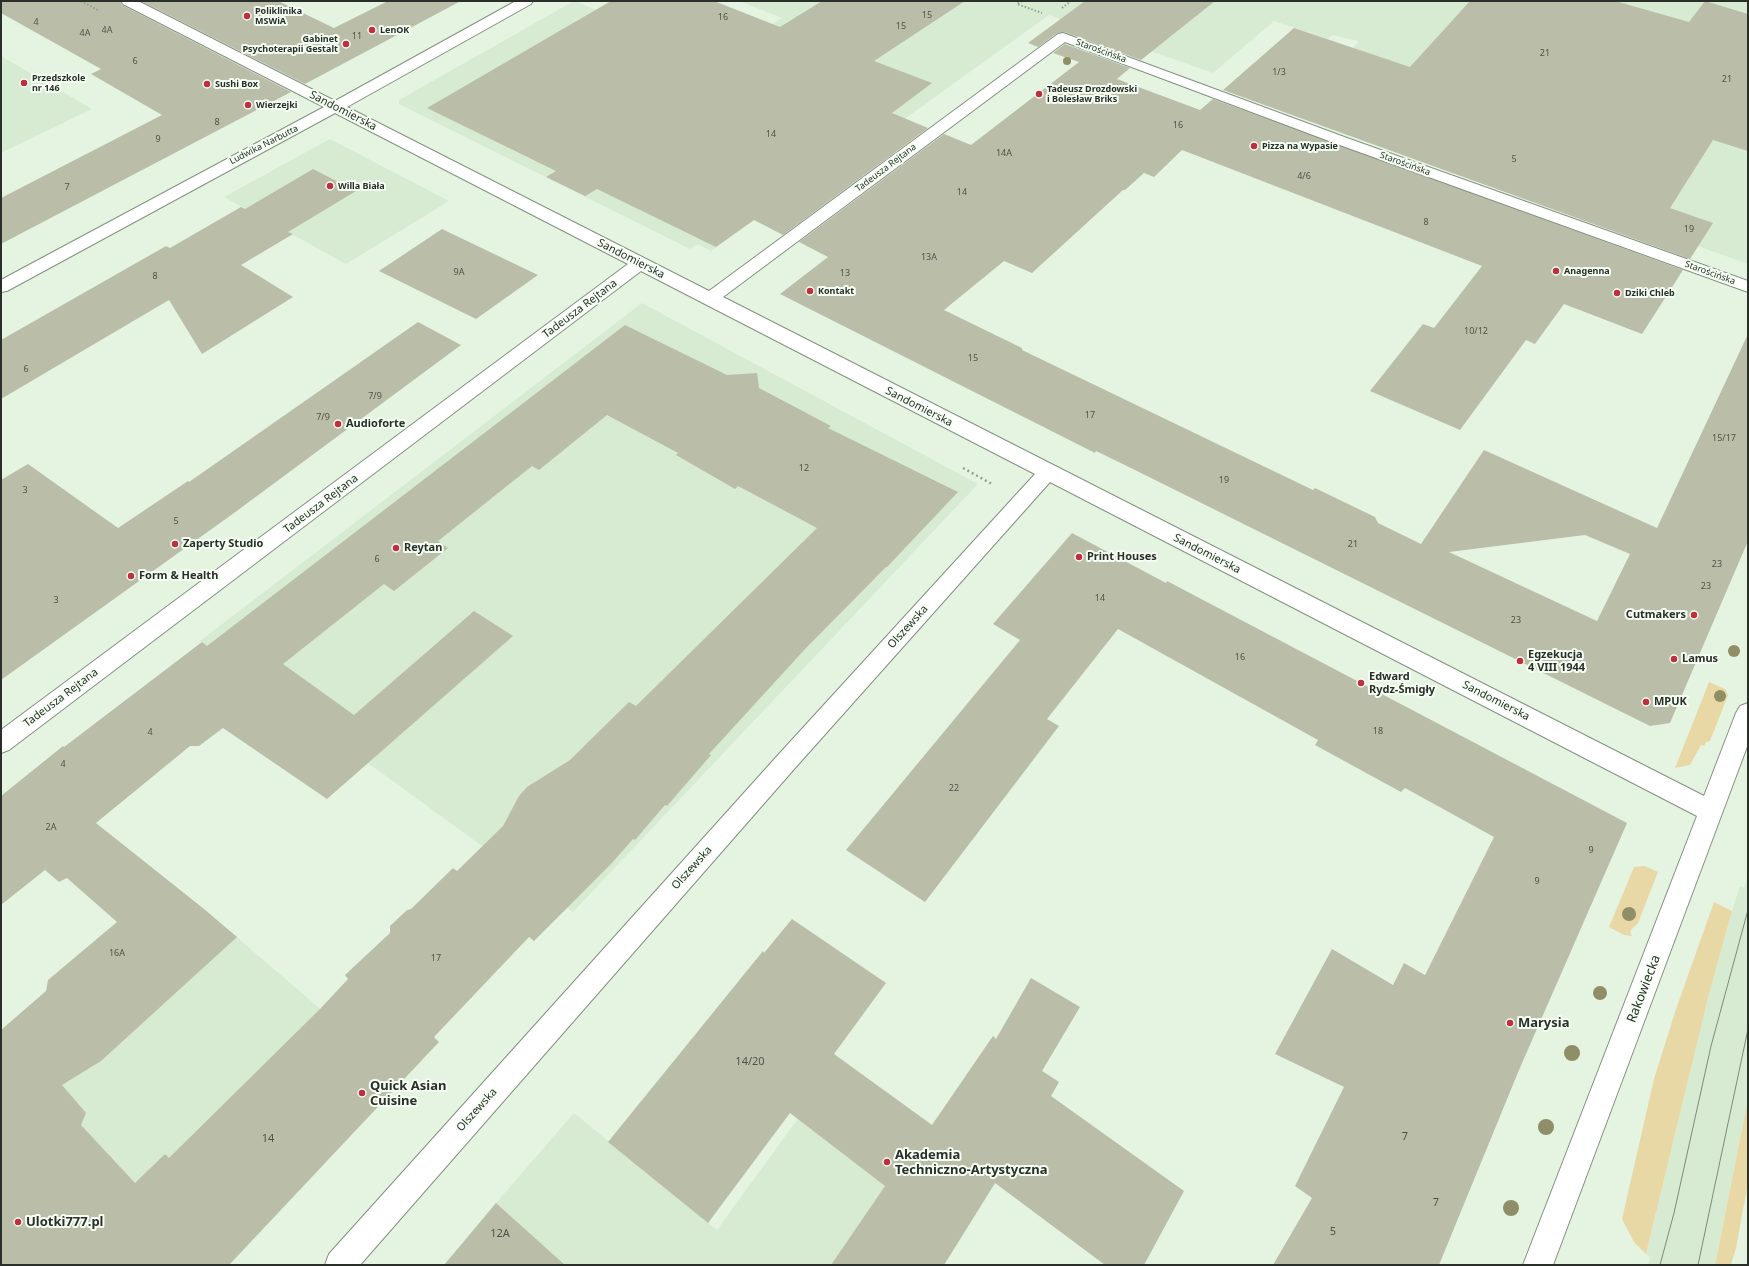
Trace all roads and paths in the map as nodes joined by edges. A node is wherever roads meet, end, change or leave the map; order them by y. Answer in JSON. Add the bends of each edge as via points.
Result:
{"nodes":[{"id":1,"x":128,"y":1,"type":"edge"},
{"id":2,"x":526,"y":1,"type":"edge"},
{"id":3,"x":1022,"y":1,"type":"edge"},
{"id":4,"x":1046,"y":14,"type":"dead end"},
{"id":5,"x":1063,"y":37,"type":"joint"},
{"id":6,"x":336,"y":107,"type":"junction"},
{"id":7,"x":640,"y":264,"type":"junction"},
{"id":8,"x":1,"y":287,"type":"edge"},
{"id":9,"x":1748,"y":287,"type":"edge"},
{"id":10,"x":709,"y":299,"type":"junction"},
{"id":11,"x":1047,"y":473,"type":"junction"},
{"id":12,"x":1748,"y":712,"type":"edge"},
{"id":13,"x":1,"y":743,"type":"edge"},
{"id":14,"x":1710,"y":811,"type":"junction"},
{"id":15,"x":340,"y":1265,"type":"edge"},
{"id":16,"x":1538,"y":1265,"type":"edge"}],
"edges":[{"from":1,"to":6,"type":"street","name":"Sandomierska"},
{"from":2,"to":6,"type":"street","name":"Ludwika Narbutta"},
{"from":3,"to":4,"type":"path","via":[[1017,4]]},
{"from":5,"to":9,"type":"street","name":"Starościńska","via":[[1350,144]]},
{"from":5,"to":10,"type":"street","name":"Tadeusza Rejtana"},
{"from":6,"to":7,"type":"street","name":"Sandomierska"},
{"from":6,"to":8,"type":"street","name":"Ludwika Narbutta"},
{"from":7,"to":10,"type":"street","name":"Sandomierska"},
{"from":7,"to":13,"type":"street","name":"Tadeusza Rejtana"},
{"from":10,"to":11,"type":"street","name":"Sandomierska"},
{"from":11,"to":14,"type":"street","name":"Sandomierska"},
{"from":11,"to":15,"type":"street","name":"Olszewska","via":[[787,761]]},
{"from":12,"to":14,"type":"street","name":"Rakowiecka"},
{"from":14,"to":16,"type":"street","name":"Rakowiecka"}]}
